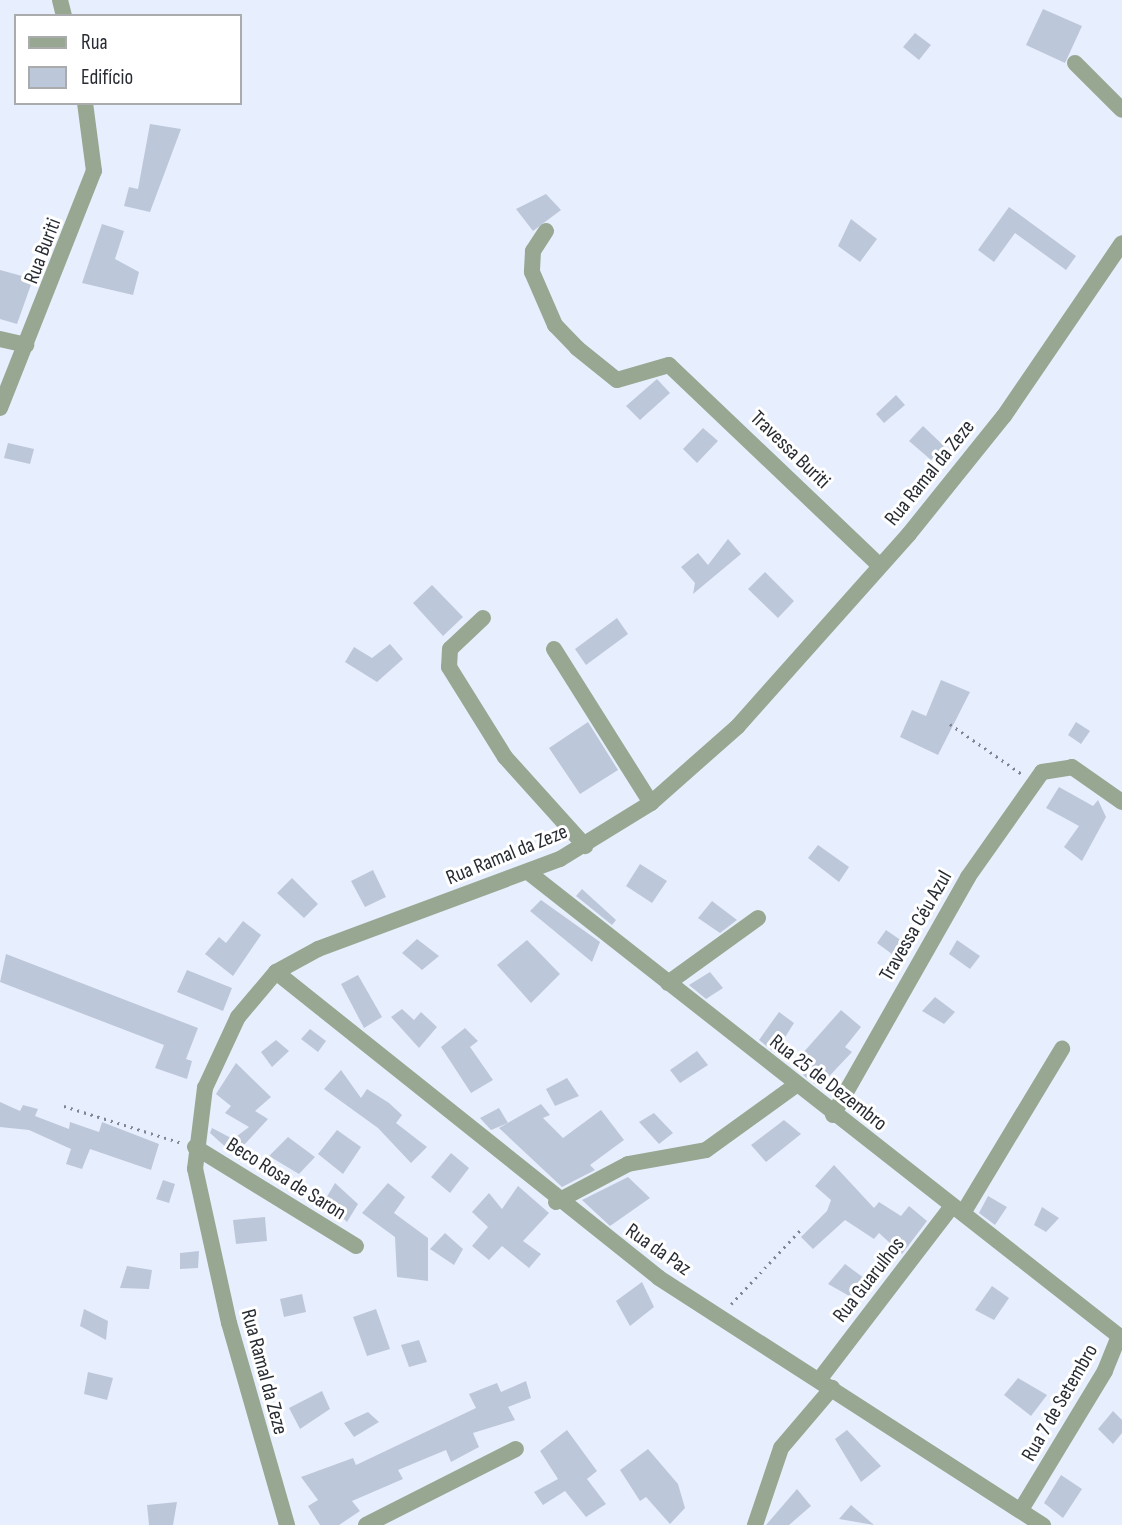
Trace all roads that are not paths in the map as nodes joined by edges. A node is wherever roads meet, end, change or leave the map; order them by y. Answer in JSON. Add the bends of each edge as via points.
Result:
{"nodes":[{"id":1,"x":1076,"y":63,"type":"dead end"},
{"id":2,"x":85,"y":105,"type":"edge"},
{"id":3,"x":1122,"y":110,"type":"edge"},
{"id":4,"x":546,"y":231,"type":"dead end"},
{"id":5,"x":1122,"y":243,"type":"edge"},
{"id":6,"x":0,"y":339,"type":"edge"},
{"id":7,"x":26,"y":345,"type":"junction"},
{"id":8,"x":0,"y":408,"type":"edge"},
{"id":9,"x":880,"y":566,"type":"junction"},
{"id":10,"x":484,"y":618,"type":"dead end"},
{"id":11,"x":554,"y":649,"type":"dead end"},
{"id":12,"x":1122,"y":802,"type":"edge"},
{"id":13,"x":651,"y":803,"type":"junction"},
{"id":14,"x":586,"y":846,"type":"junction"},
{"id":15,"x":528,"y":872,"type":"junction"},
{"id":16,"x":758,"y":918,"type":"dead end"},
{"id":17,"x":276,"y":972,"type":"junction"},
{"id":18,"x":668,"y":983,"type":"junction"},
{"id":19,"x":1062,"y":1049,"type":"dead end"},
{"id":20,"x":796,"y":1085,"type":"junction"},
{"id":21,"x":833,"y":1115,"type":"junction"},
{"id":22,"x":195,"y":1147,"type":"junction"},
{"id":23,"x":556,"y":1202,"type":"junction"},
{"id":24,"x":957,"y":1210,"type":"junction"},
{"id":25,"x":356,"y":1246,"type":"dead end"},
{"id":26,"x":1105,"y":1321,"type":"joint"},
{"id":27,"x":825,"y":1384,"type":"junction"},
{"id":28,"x":516,"y":1449,"type":"dead end"},
{"id":29,"x":1023,"y":1508,"type":"junction"},
{"id":30,"x":287,"y":1525,"type":"edge"},
{"id":31,"x":366,"y":1525,"type":"edge"},
{"id":32,"x":755,"y":1525,"type":"edge"},
{"id":33,"x":1043,"y":1525,"type":"edge"}],
"edges":[{"from":1,"to":3,"type":"street"},
{"from":2,"to":7,"type":"street","name":"Rua Buriti","via":[[94,171]]},
{"from":4,"to":9,"type":"street","name":"Travessa Buriti","via":[[533,251],[532,272],[555,325],[617,380],[669,365]]},
{"from":5,"to":9,"type":"street","name":"Rua Ramal da Zeze","via":[[1004,416]]},
{"from":6,"to":7,"type":"street"},
{"from":7,"to":8,"type":"street","name":"Rua Buriti"},
{"from":9,"to":13,"type":"street","name":"Rua Ramal da Zeze","via":[[738,726]]},
{"from":10,"to":14,"type":"street","via":[[450,649],[449,667],[505,757]]},
{"from":11,"to":13,"type":"street"},
{"from":12,"to":21,"type":"street","name":"Travessa Céu Azul","via":[[1080,771],[1048,766],[968,877]]},
{"from":13,"to":14,"type":"street","name":"Rua Ramal da Zeze"},
{"from":14,"to":15,"type":"street","name":"Rua Ramal da Zeze"},
{"from":15,"to":17,"type":"street","name":"Rua Ramal da Zeze","via":[[318,948]]},
{"from":15,"to":18,"type":"street","name":"Rua 25 de Dezembro"},
{"from":16,"to":18,"type":"street"},
{"from":17,"to":22,"type":"street","name":"Rua Ramal da Zeze","via":[[222,1044],[199,1108]]},
{"from":17,"to":23,"type":"street","name":"Rua da Paz"},
{"from":18,"to":20,"type":"street","name":"Rua 25 de Dezembro"},
{"from":19,"to":24,"type":"street","name":"Rua Guarulhos"},
{"from":20,"to":21,"type":"street","name":"Rua 25 de Dezembro"},
{"from":20,"to":23,"type":"street","via":[[706,1150],[628,1164]]},
{"from":21,"to":24,"type":"street","name":"Rua 25 de Dezembro"},
{"from":22,"to":25,"type":"street","name":"Beco Rosa de Saron"},
{"from":22,"to":30,"type":"street","name":"Rua Ramal da Zeze","via":[[229,1323]]},
{"from":23,"to":27,"type":"street","name":"Rua da Paz"},
{"from":24,"to":26,"type":"street","name":"Rua 25 de Dezembro"},
{"from":24,"to":27,"type":"street","name":"Rua Guarulhos"},
{"from":26,"to":29,"type":"street","name":"Rua 7 de Setembro","via":[[1119,1336],[1118,1345]]},
{"from":27,"to":29,"type":"street","name":"Rua da Paz"},
{"from":27,"to":32,"type":"street","name":"Rua Guarulhos","via":[[780,1448]]},
{"from":28,"to":31,"type":"street"},
{"from":29,"to":33,"type":"street","name":"Rua da Paz"}]}
